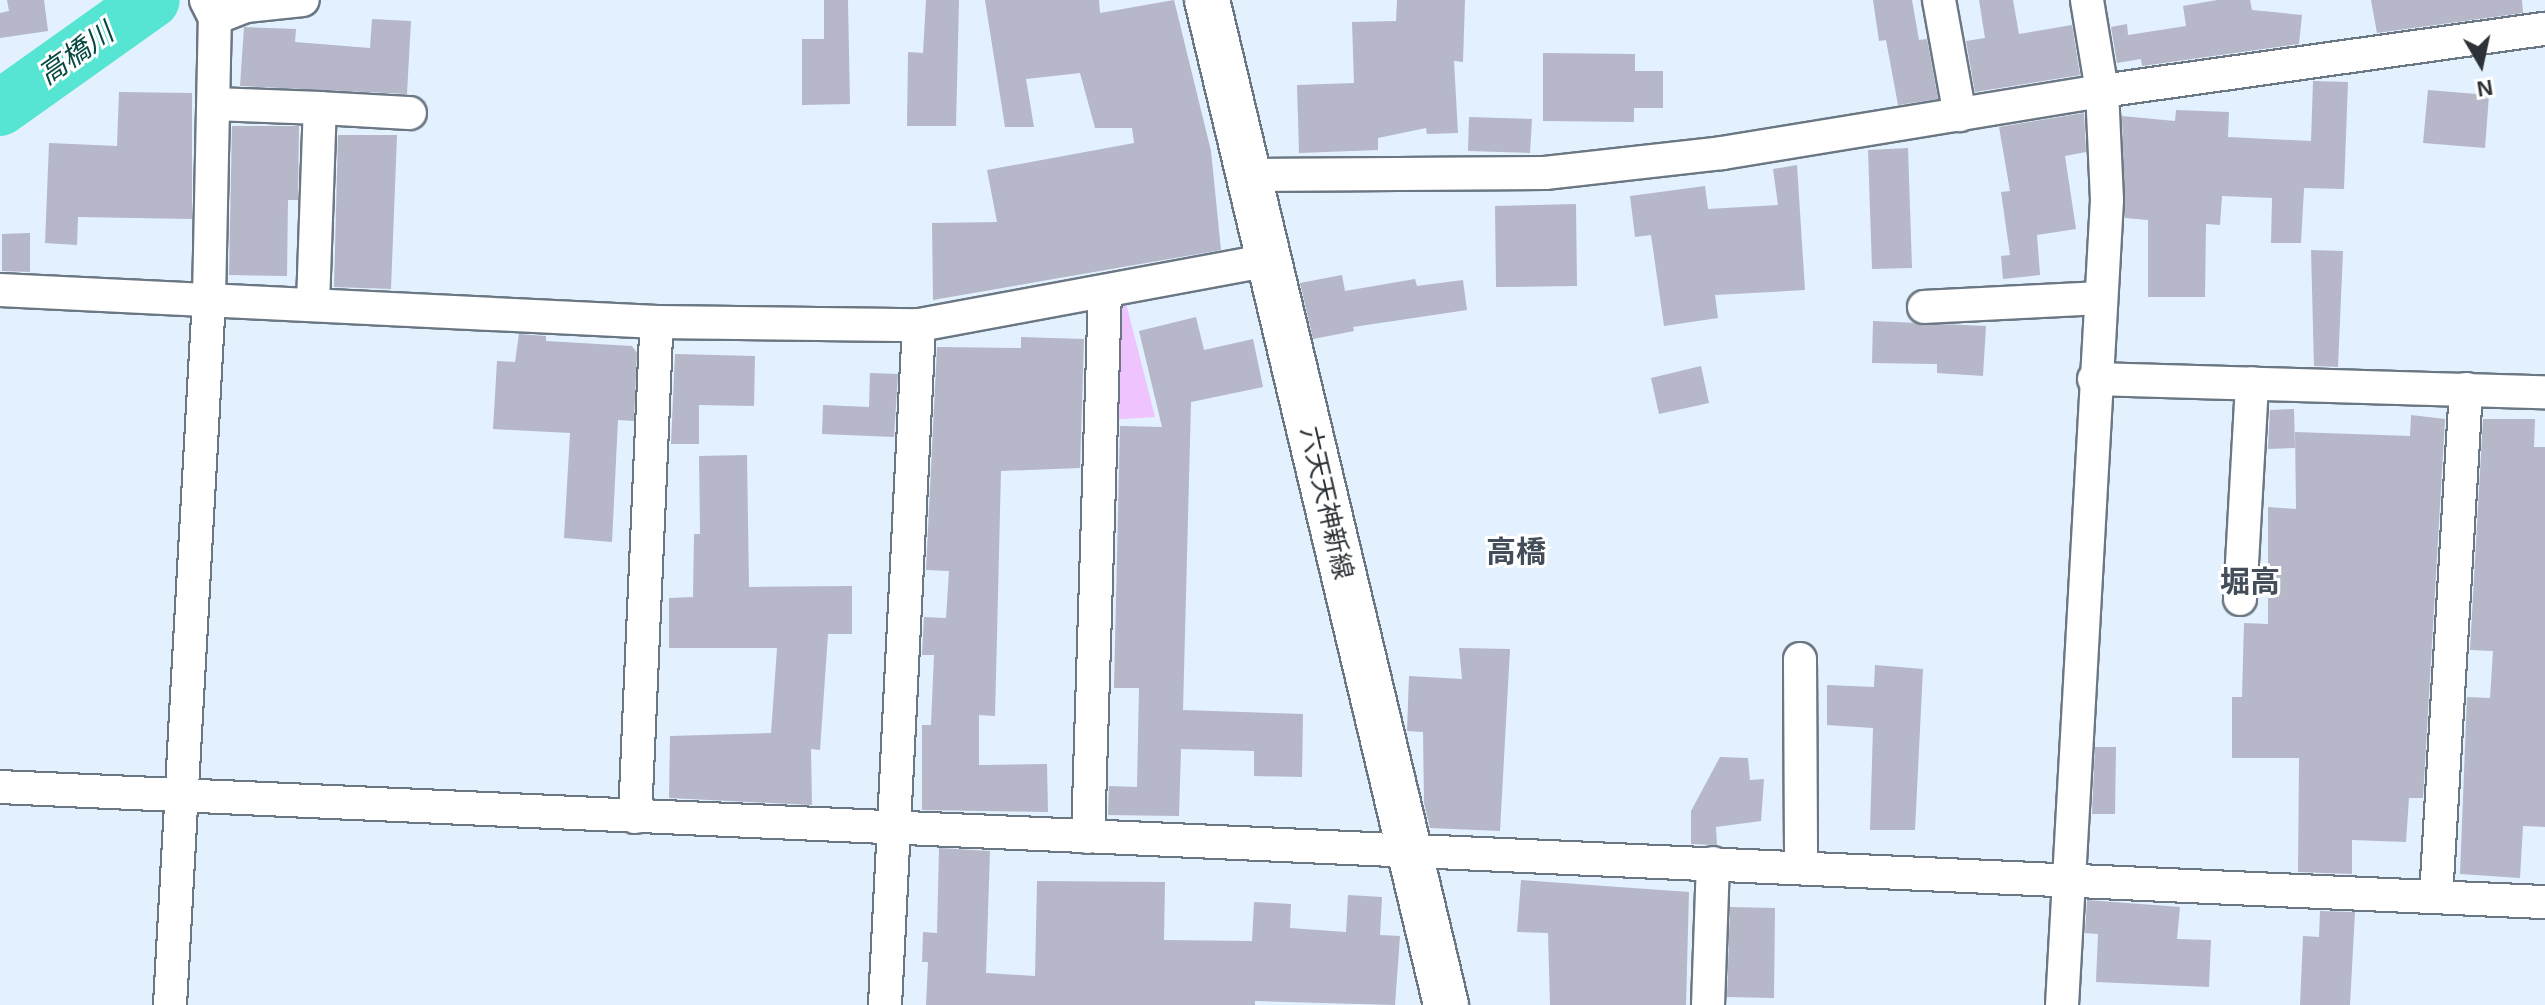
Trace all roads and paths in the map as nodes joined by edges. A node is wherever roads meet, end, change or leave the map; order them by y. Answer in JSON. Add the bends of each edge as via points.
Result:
{"nodes":[{"id":1,"x":303,"y":0,"type":"edge"},
{"id":2,"x":1207,"y":0,"type":"edge"},
{"id":3,"x":1939,"y":0,"type":"edge"},
{"id":4,"x":2087,"y":0,"type":"edge"},
{"id":5,"x":210,"y":9,"type":"edge"},
{"id":6,"x":2545,"y":29,"type":"edge"},
{"id":7,"x":2102,"y":91,"type":"junction"},
{"id":8,"x":214,"y":104,"type":"junction"},
{"id":9,"x":320,"y":108,"type":"junction"},
{"id":10,"x":410,"y":113,"type":"dead end"},
{"id":11,"x":1960,"y":115,"type":"junction"},
{"id":12,"x":1250,"y":175,"type":"junction"},
{"id":13,"x":1269,"y":260,"type":"junction"},
{"id":14,"x":0,"y":290,"type":"edge"},
{"id":15,"x":1105,"y":291,"type":"junction"},
{"id":16,"x":2100,"y":298,"type":"junction"},
{"id":17,"x":209,"y":299,"type":"junction"},
{"id":18,"x":313,"y":304,"type":"junction"},
{"id":19,"x":1924,"y":307,"type":"dead end"},
{"id":20,"x":657,"y":322,"type":"junction"},
{"id":21,"x":919,"y":325,"type":"junction"},
{"id":22,"x":2094,"y":379,"type":"junction"},
{"id":23,"x":2252,"y":383,"type":"junction"},
{"id":24,"x":2466,"y":389,"type":"junction"},
{"id":25,"x":2545,"y":392,"type":"edge"},
{"id":26,"x":2240,"y":599,"type":"dead end"},
{"id":27,"x":1800,"y":659,"type":"dead end"},
{"id":28,"x":0,"y":787,"type":"edge"},
{"id":29,"x":180,"y":795,"type":"junction"},
{"id":30,"x":635,"y":817,"type":"junction"},
{"id":31,"x":892,"y":829,"type":"junction"},
{"id":32,"x":1088,"y":837,"type":"junction"},
{"id":33,"x":1407,"y":850,"type":"junction"},
{"id":34,"x":1713,"y":863,"type":"junction"},
{"id":35,"x":1801,"y":866,"type":"junction"},
{"id":36,"x":2070,"y":878,"type":"junction"},
{"id":37,"x":2436,"y":897,"type":"junction"},
{"id":38,"x":2545,"y":902,"type":"edge"},
{"id":39,"x":170,"y":1005,"type":"edge"},
{"id":40,"x":885,"y":1005,"type":"edge"},
{"id":41,"x":1446,"y":1005,"type":"edge"},
{"id":42,"x":1708,"y":1005,"type":"edge"},
{"id":43,"x":2062,"y":1005,"type":"edge"}],
"edges":[{"from":1,"to":5,"type":"street"},
{"from":2,"to":12,"type":"main road","name":"六天天神新線"},
{"from":3,"to":11,"type":"street"},
{"from":4,"to":7,"type":"street"},
{"from":5,"to":8,"type":"street"},
{"from":6,"to":7,"type":"street"},
{"from":7,"to":11,"type":"street"},
{"from":7,"to":16,"type":"street","via":[[2107,200]]},
{"from":8,"to":9,"type":"street"},
{"from":8,"to":17,"type":"street"},
{"from":9,"to":10,"type":"street"},
{"from":9,"to":18,"type":"street"},
{"from":11,"to":12,"type":"street","via":[[1722,153],[1545,173]]},
{"from":12,"to":13,"type":"main road","name":"六天天神新線"},
{"from":13,"to":15,"type":"street"},
{"from":13,"to":33,"type":"main road","name":"六天天神新線"},
{"from":14,"to":17,"type":"street"},
{"from":15,"to":21,"type":"street"},
{"from":15,"to":32,"type":"street"},
{"from":16,"to":19,"type":"street"},
{"from":16,"to":22,"type":"street"},
{"from":17,"to":18,"type":"street"},
{"from":17,"to":29,"type":"street"},
{"from":18,"to":20,"type":"street"},
{"from":20,"to":21,"type":"street"},
{"from":20,"to":30,"type":"street"},
{"from":21,"to":31,"type":"street"},
{"from":22,"to":23,"type":"street"},
{"from":22,"to":36,"type":"street"},
{"from":23,"to":24,"type":"street"},
{"from":23,"to":26,"type":"street"},
{"from":24,"to":25,"type":"street"},
{"from":24,"to":37,"type":"street"},
{"from":27,"to":35,"type":"street"},
{"from":28,"to":29,"type":"street"},
{"from":29,"to":30,"type":"street"},
{"from":29,"to":39,"type":"street"},
{"from":30,"to":31,"type":"street"},
{"from":31,"to":32,"type":"street"},
{"from":31,"to":40,"type":"street"},
{"from":32,"to":33,"type":"street"},
{"from":33,"to":34,"type":"street"},
{"from":33,"to":41,"type":"main road","name":"六天天神新線"},
{"from":34,"to":35,"type":"street"},
{"from":34,"to":42,"type":"street"},
{"from":35,"to":36,"type":"street"},
{"from":36,"to":37,"type":"street"},
{"from":36,"to":43,"type":"street"},
{"from":37,"to":38,"type":"street"}]}
